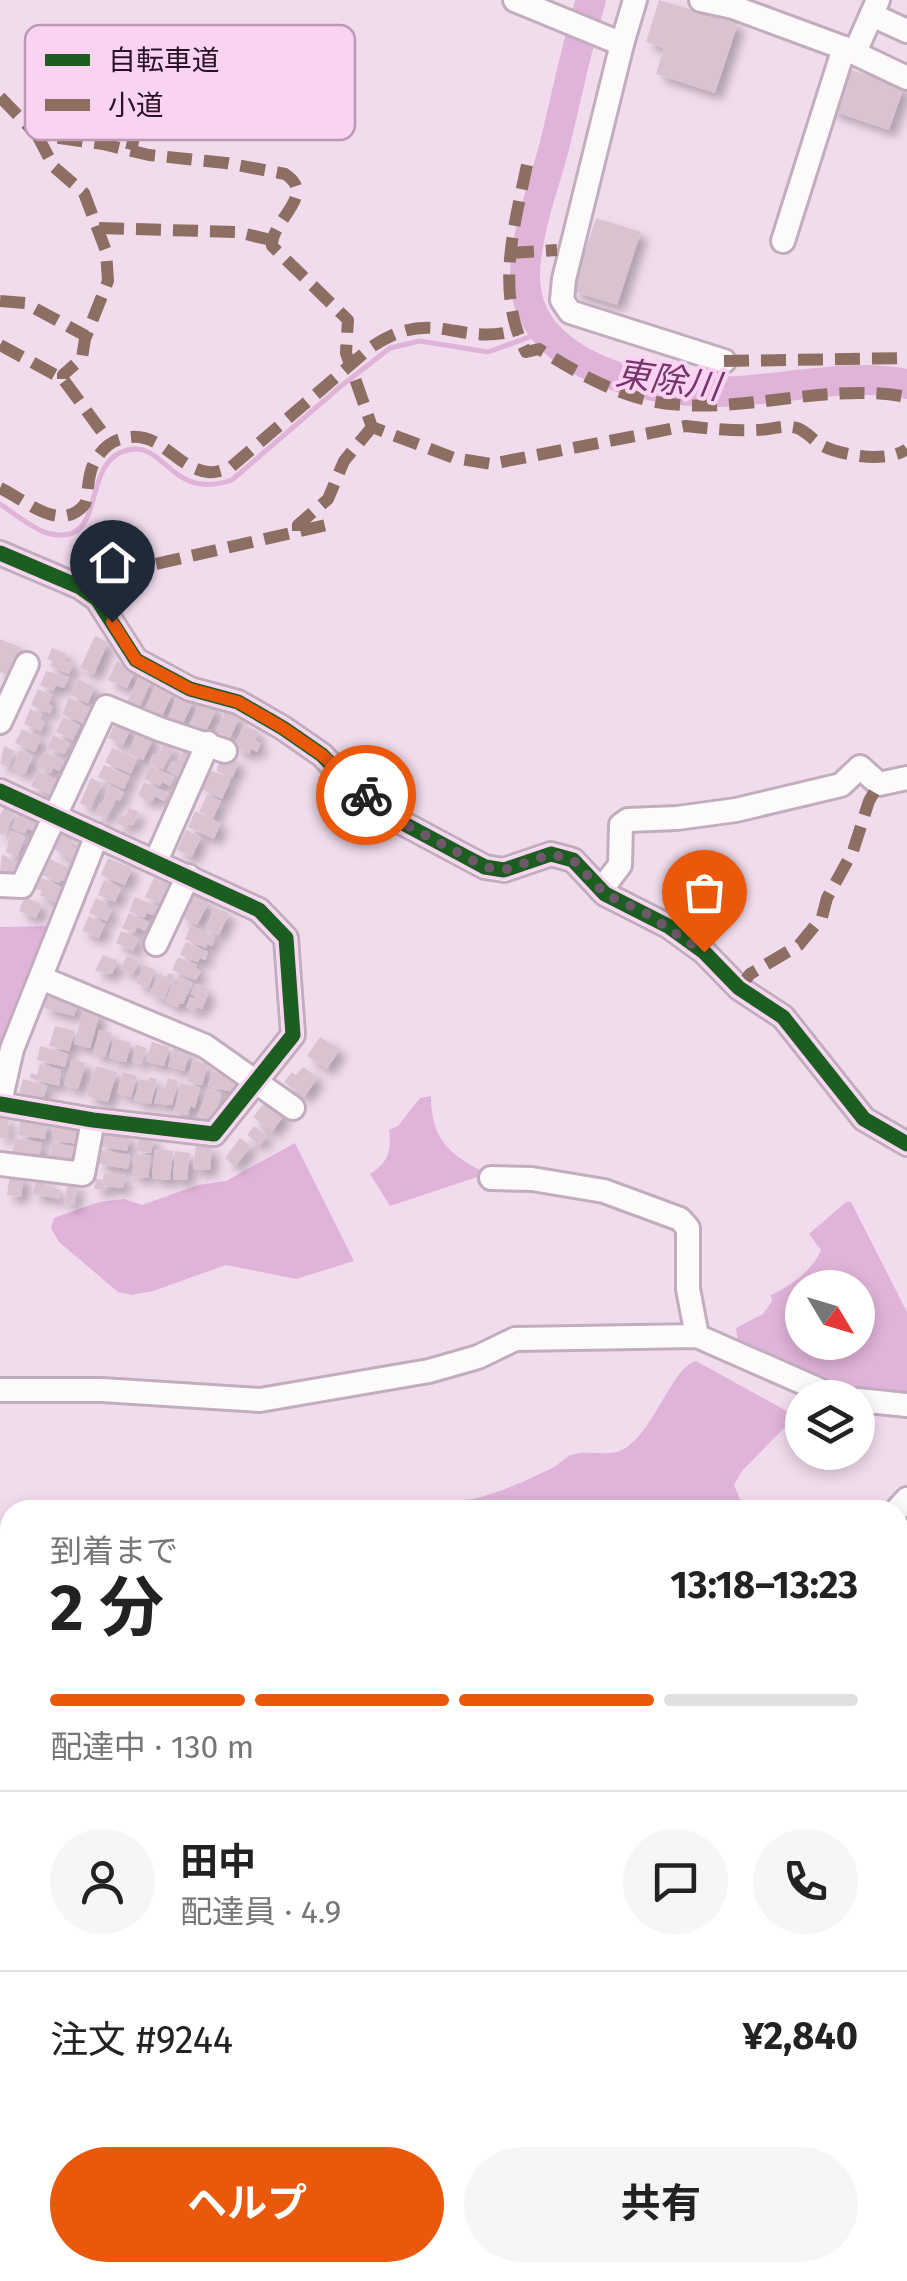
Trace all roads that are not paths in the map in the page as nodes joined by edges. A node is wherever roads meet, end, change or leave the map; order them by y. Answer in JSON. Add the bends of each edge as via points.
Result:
{"nodes":[{"id":1,"x":515,"y":0,"type":"edge"},
{"id":2,"x":635,"y":0,"type":"edge"},
{"id":3,"x":701,"y":0,"type":"edge"},
{"id":4,"x":875,"y":8,"type":"edge"},
{"id":5,"x":907,"y":31,"type":"edge"},
{"id":6,"x":612,"y":40,"type":"junction"},
{"id":7,"x":849,"y":50,"type":"junction"},
{"id":8,"x":907,"y":78,"type":"edge"},
{"id":9,"x":783,"y":240,"type":"dead end"},
{"id":10,"x":724,"y":361,"type":"dead end"},
{"id":11,"x":0,"y":553,"type":"edge"},
{"id":12,"x":26,"y":664,"type":"dead end"},
{"id":13,"x":0,"y":722,"type":"edge"},
{"id":14,"x":907,"y":778,"type":"edge"},
{"id":15,"x":0,"y":791,"type":"edge"},
{"id":16,"x":56,"y":816,"type":"junction"},
{"id":17,"x":97,"y":835,"type":"junction"},
{"id":18,"x":156,"y":861,"type":"junction"},
{"id":19,"x":188,"y":876,"type":"junction"},
{"id":20,"x":0,"y":885,"type":"edge"},
{"id":21,"x":601,"y":890,"type":"junction"},
{"id":22,"x":156,"y":944,"type":"dead end"},
{"id":23,"x":40,"y":978,"type":"junction"},
{"id":24,"x":256,"y":1081,"type":"junction"},
{"id":25,"x":0,"y":1103,"type":"edge"},
{"id":26,"x":293,"y":1108,"type":"dead end"},
{"id":27,"x":93,"y":1120,"type":"junction"},
{"id":28,"x":907,"y":1144,"type":"edge"},
{"id":29,"x":0,"y":1164,"type":"edge"},
{"id":30,"x":491,"y":1178,"type":"dead end"},
{"id":31,"x":697,"y":1336,"type":"junction"},
{"id":32,"x":797,"y":1380,"type":"edge"},
{"id":33,"x":0,"y":1390,"type":"edge"},
{"id":34,"x":875,"y":1402,"type":"edge"},
{"id":35,"x":907,"y":1405,"type":"edge"}],
"edges":[{"from":1,"to":6,"type":"street"},
{"from":2,"to":6,"type":"street"},
{"from":3,"to":7,"type":"street"},
{"from":4,"to":5,"type":"street"},
{"from":4,"to":7,"type":"street"},
{"from":6,"to":10,"type":"street","via":[[562,300],[570,312]]},
{"from":7,"to":8,"type":"street"},
{"from":7,"to":9,"type":"street"},
{"from":11,"to":21,"type":"street","via":[[70,581],[97,600],[136,660],[283,728],[410,827],[485,867],[504,870],[551,854],[573,860]]},
{"from":12,"to":13,"type":"street"},
{"from":14,"to":21,"type":"street","via":[[879,784],[860,766],[841,785],[736,810],[628,820],[621,825],[620,866]]},
{"from":15,"to":16,"type":"street"},
{"from":16,"to":17,"type":"street"},
{"from":16,"to":18,"type":"street","via":[[106,707],[216,747]]},
{"from":16,"to":20,"type":"street","via":[[22,886]]},
{"from":17,"to":18,"type":"street"},
{"from":17,"to":23,"type":"street"},
{"from":18,"to":19,"type":"street"},
{"from":19,"to":22,"type":"street"},
{"from":19,"to":24,"type":"street","via":[[258,910],[286,938],[293,1035]]},
{"from":21,"to":28,"type":"street","via":[[668,926],[784,1017],[864,1118]]},
{"from":23,"to":24,"type":"street","via":[[204,1046]]},
{"from":23,"to":25,"type":"street","via":[[12,1049]]},
{"from":24,"to":26,"type":"street"},
{"from":24,"to":27,"type":"street","via":[[214,1134]]},
{"from":25,"to":27,"type":"street"},
{"from":27,"to":29,"type":"street","via":[[83,1174]]},
{"from":30,"to":31,"type":"street","via":[[604,1191],[680,1218],[688,1228],[688,1289]]},
{"from":31,"to":32,"type":"street"},
{"from":31,"to":33,"type":"street","via":[[515,1338],[429,1371],[260,1400]]},
{"from":34,"to":35,"type":"street"}]}
